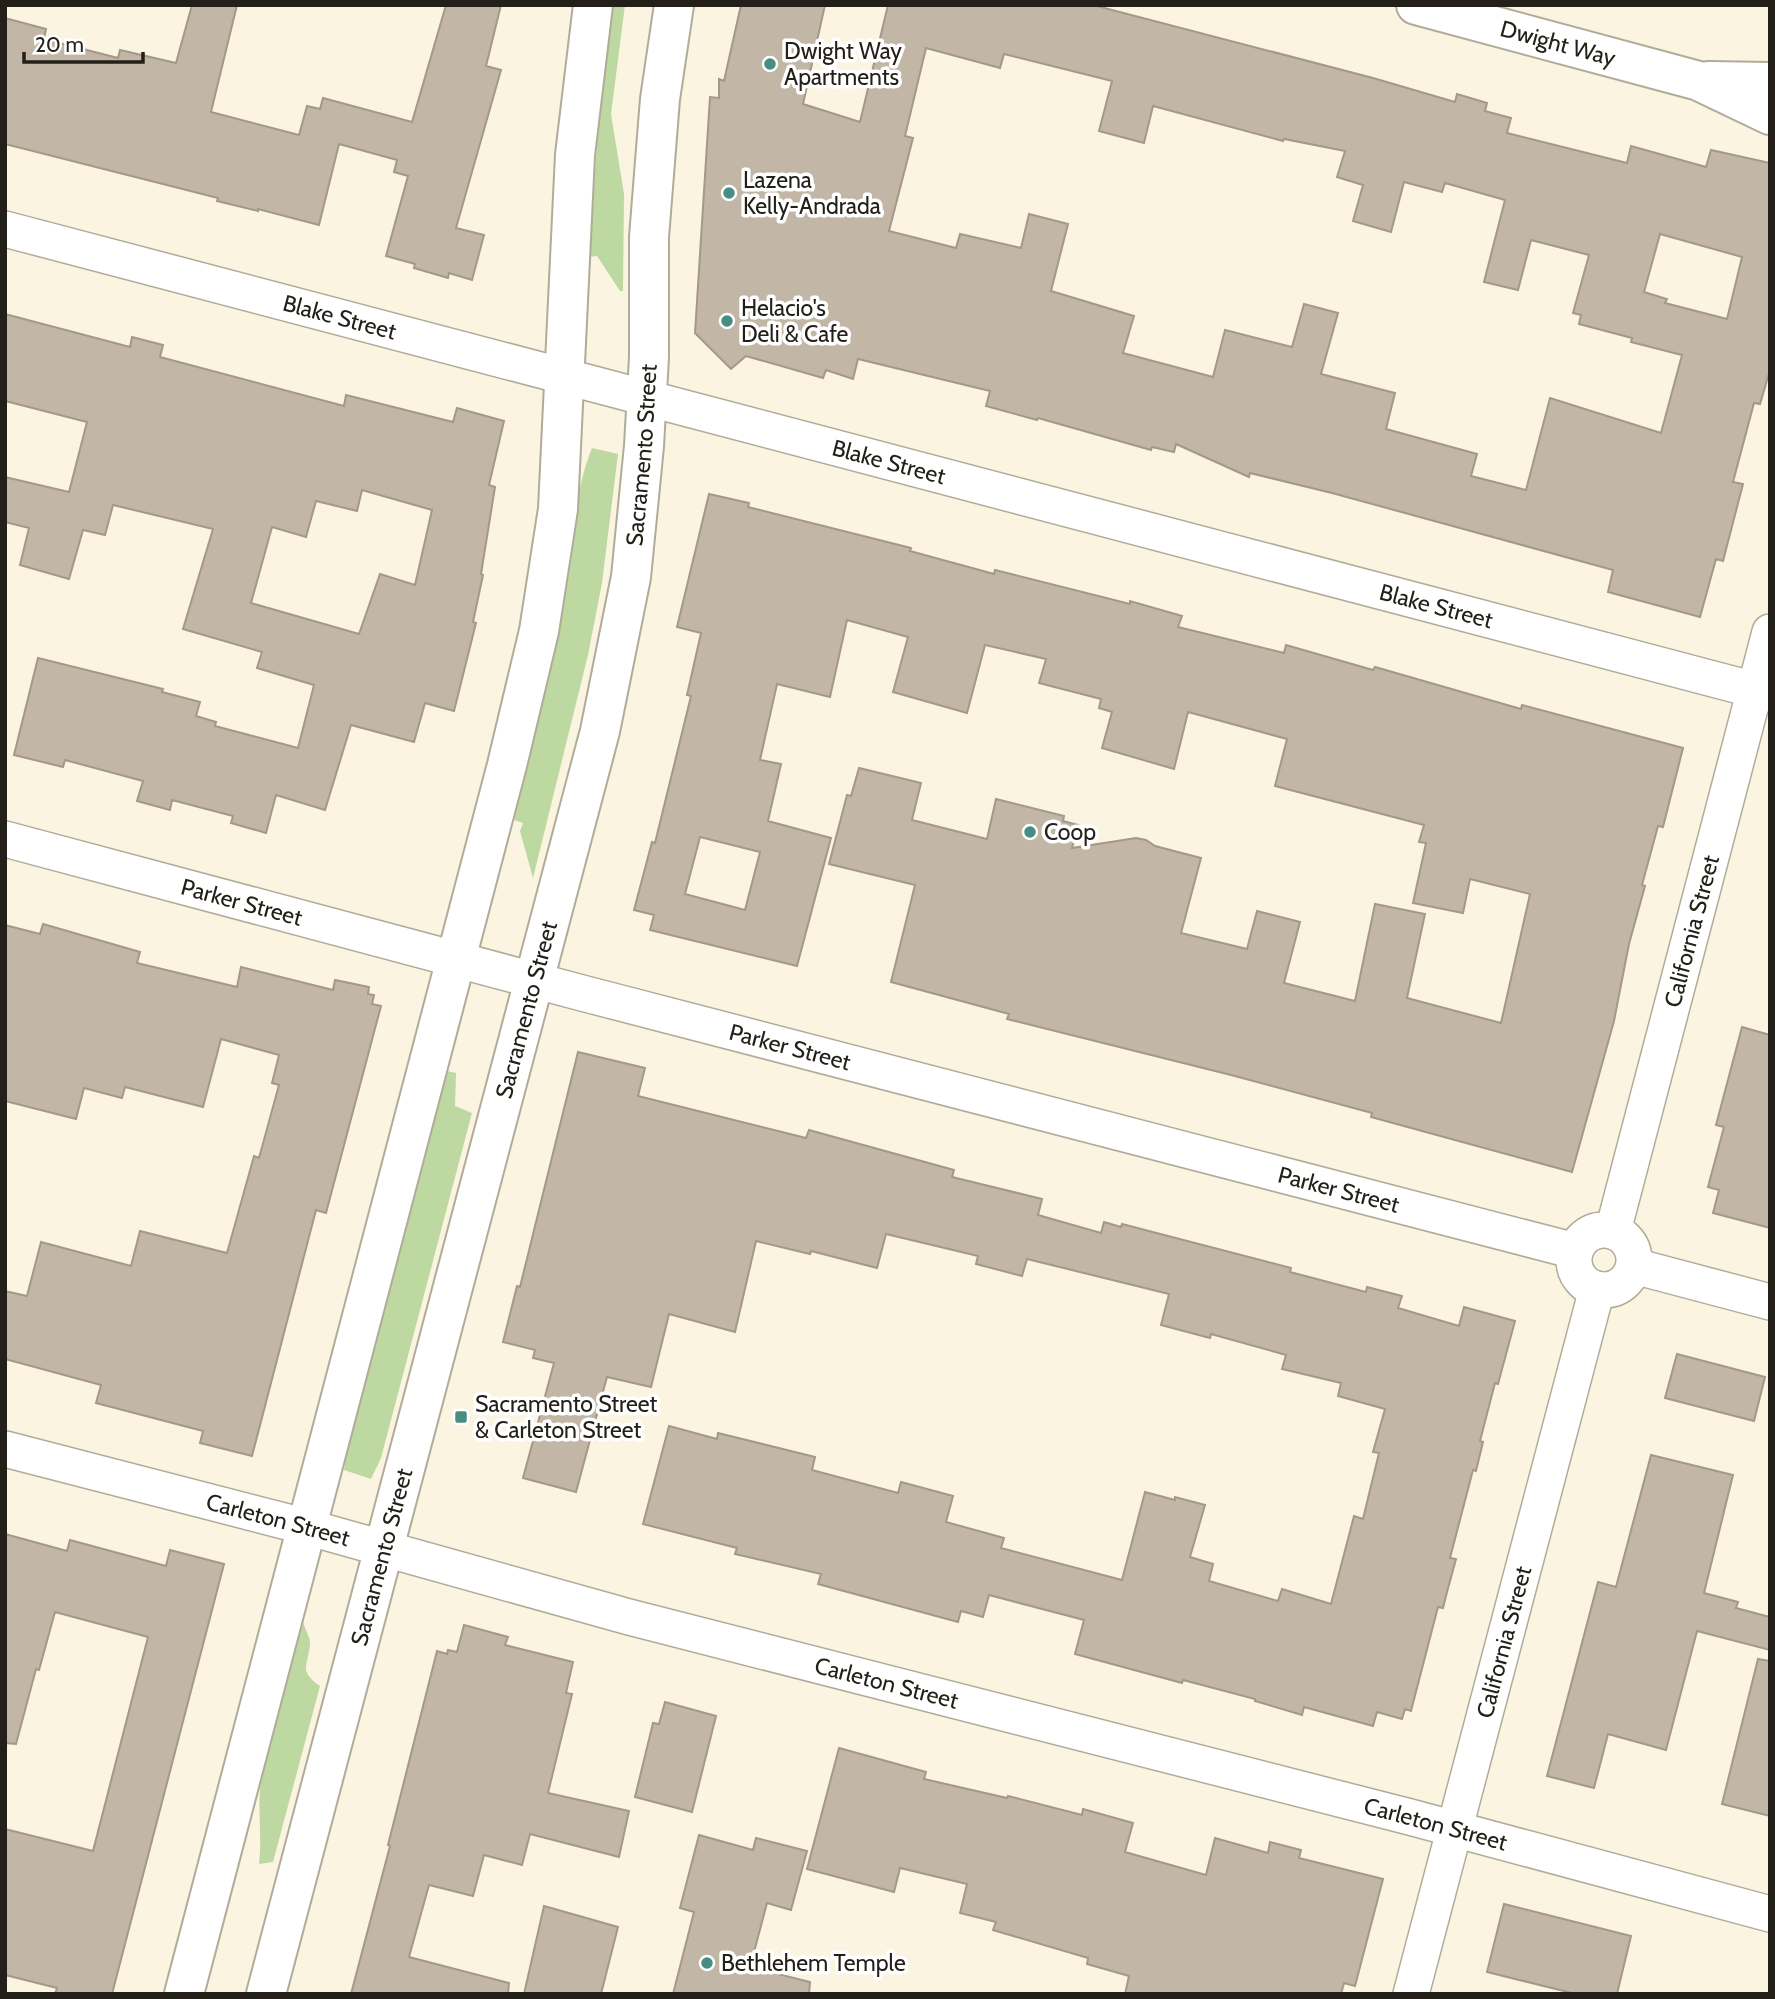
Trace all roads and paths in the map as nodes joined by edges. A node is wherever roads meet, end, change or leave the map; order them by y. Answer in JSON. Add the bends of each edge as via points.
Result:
{"nodes":[{"id":1,"x":593,"y":5,"type":"edge"},
{"id":2,"x":674,"y":5,"type":"edge"},
{"id":3,"x":1416,"y":5,"type":"edge"},
{"id":4,"x":1699,"y":81,"type":"junction"},
{"id":5,"x":1770,"y":82,"type":"edge"},
{"id":6,"x":1770,"y":116,"type":"edge"},
{"id":7,"x":5,"y":229,"type":"edge"},
{"id":8,"x":564,"y":377,"type":"junction"},
{"id":9,"x":647,"y":398,"type":"junction"},
{"id":10,"x":1770,"y":632,"type":"edge"},
{"id":11,"x":1762,"y":692,"type":"edge"},
{"id":12,"x":5,"y":839,"type":"edge"},
{"id":13,"x":457,"y":958,"type":"junction"},
{"id":14,"x":533,"y":979,"type":"junction"},
{"id":15,"x":1613,"y":1231,"type":"junction"},
{"id":16,"x":1575,"y":1251,"type":"junction"},
{"id":17,"x":1634,"y":1266,"type":"junction"},
{"id":18,"x":1597,"y":1289,"type":"junction"},
{"id":19,"x":1770,"y":1302,"type":"edge"},
{"id":20,"x":5,"y":1449,"type":"edge"},
{"id":21,"x":307,"y":1527,"type":"junction"},
{"id":22,"x":383,"y":1548,"type":"junction"},
{"id":23,"x":1454,"y":1830,"type":"junction"},
{"id":24,"x":1770,"y":1913,"type":"edge"},
{"id":25,"x":184,"y":1994,"type":"edge"},
{"id":26,"x":266,"y":1994,"type":"edge"},
{"id":27,"x":1411,"y":1994,"type":"edge"}],
"edges":[{"from":1,"to":8,"type":"street","via":[[575,155]]},
{"from":2,"to":9,"type":"street","name":"Sacramento Street","via":[[660,99],[649,237]]},
{"from":3,"to":4,"type":"street","name":"Dwight Way"},
{"from":4,"to":5,"type":"street","name":"Dwight Way"},
{"from":4,"to":6,"type":"street","name":"Dwight Way"},
{"from":7,"to":8,"type":"street","name":"Blake Street"},
{"from":8,"to":9,"type":"street","name":"Blake Street"},
{"from":8,"to":13,"type":"street","via":[[558,509],[539,631]]},
{"from":9,"to":11,"type":"street","name":"Blake Street"},
{"from":9,"to":14,"type":"street","name":"Sacramento Street","via":[[631,577],[600,731]]},
{"from":10,"to":11,"type":"street","name":"California Street"},
{"from":11,"to":15,"type":"street","name":"California Street"},
{"from":12,"to":13,"type":"street","name":"Parker Street"},
{"from":13,"to":14,"type":"street","name":"Parker Street"},
{"from":13,"to":21,"type":"street"},
{"from":14,"to":16,"type":"street","name":"Parker Street"},
{"from":14,"to":22,"type":"street","name":"Sacramento Street"},
{"from":15,"to":16,"type":"street","via":[[1590,1233]]},
{"from":15,"to":17,"type":"street","via":[[1630,1244]]},
{"from":16,"to":18,"type":"street","via":[[1576,1272],[1585,1284]]},
{"from":17,"to":18,"type":"street","via":[[1617,1288]]},
{"from":17,"to":19,"type":"street"},
{"from":18,"to":23,"type":"street","name":"California Street"},
{"from":20,"to":21,"type":"street","name":"Carleton Street"},
{"from":21,"to":22,"type":"street","name":"Carleton Street"},
{"from":21,"to":25,"type":"street"},
{"from":22,"to":23,"type":"street","name":"Carleton Street","via":[[629,1617]]},
{"from":22,"to":26,"type":"street","name":"Sacramento Street"},
{"from":23,"to":24,"type":"street","name":"Carleton Street"},
{"from":23,"to":27,"type":"street","name":"California Street"}]}
